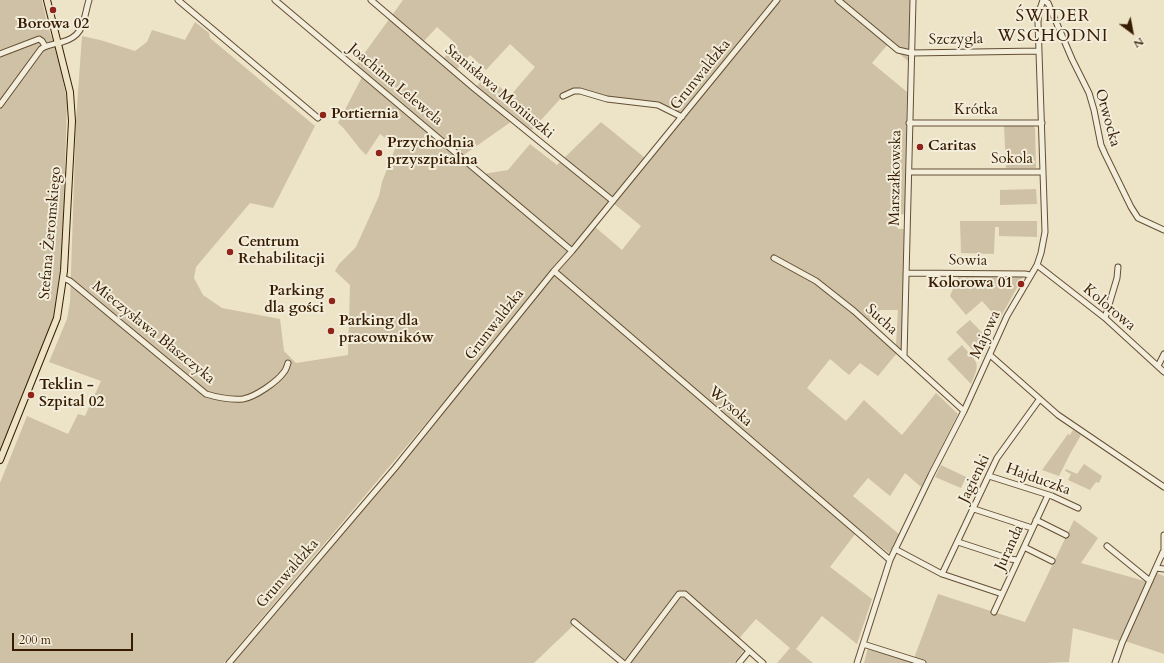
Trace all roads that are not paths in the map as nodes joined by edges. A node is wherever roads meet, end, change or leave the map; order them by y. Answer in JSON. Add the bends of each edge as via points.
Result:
{"nodes":[{"id":1,"x":47,"y":0,"type":"edge"},
{"id":2,"x":89,"y":0,"type":"edge"},
{"id":3,"x":178,"y":0,"type":"edge"},
{"id":4,"x":275,"y":0,"type":"edge"},
{"id":5,"x":371,"y":0,"type":"edge"},
{"id":6,"x":777,"y":0,"type":"edge"},
{"id":7,"x":838,"y":0,"type":"edge"},
{"id":8,"x":913,"y":0,"type":"edge"},
{"id":9,"x":1043,"y":0,"type":"edge"},
{"id":10,"x":1040,"y":9,"type":"junction"},
{"id":11,"x":1051,"y":11,"type":"junction"},
{"id":12,"x":58,"y":43,"type":"junction"},
{"id":13,"x":45,"y":46,"type":"junction"},
{"id":14,"x":1039,"y":51,"type":"junction"},
{"id":15,"x":911,"y":53,"type":"junction"},
{"id":16,"x":0,"y":54,"type":"edge"},
{"id":17,"x":563,"y":96,"type":"dead end"},
{"id":18,"x":0,"y":105,"type":"edge"},
{"id":19,"x":682,"y":117,"type":"junction"},
{"id":20,"x":318,"y":118,"type":"dead end"},
{"id":21,"x":909,"y":123,"type":"junction"},
{"id":22,"x":1042,"y":123,"type":"junction"},
{"id":23,"x":909,"y":172,"type":"junction"},
{"id":24,"x":1043,"y":172,"type":"junction"},
{"id":25,"x":613,"y":201,"type":"junction"},
{"id":26,"x":1164,"y":230,"type":"edge"},
{"id":27,"x":572,"y":251,"type":"junction"},
{"id":28,"x":774,"y":258,"type":"dead end"},
{"id":29,"x":1037,"y":265,"type":"junction"},
{"id":30,"x":1118,"y":267,"type":"dead end"},
{"id":31,"x":554,"y":271,"type":"junction"},
{"id":32,"x":906,"y":273,"type":"junction"},
{"id":33,"x":1030,"y":275,"type":"junction"},
{"id":34,"x":63,"y":278,"type":"junction"},
{"id":35,"x":1104,"y":318,"type":"junction"},
{"id":36,"x":1164,"y":354,"type":"edge"},
{"id":37,"x":990,"y":355,"type":"junction"},
{"id":38,"x":904,"y":356,"type":"junction"},
{"id":39,"x":288,"y":363,"type":"dead end"},
{"id":40,"x":1158,"y":366,"type":"junction"},
{"id":41,"x":1164,"y":372,"type":"edge"},
{"id":42,"x":1039,"y":400,"type":"junction"},
{"id":43,"x":964,"y":412,"type":"junction"},
{"id":44,"x":0,"y":460,"type":"edge"},
{"id":45,"x":989,"y":476,"type":"junction"},
{"id":46,"x":1164,"y":487,"type":"edge"},
{"id":47,"x":1048,"y":495,"type":"junction"},
{"id":48,"x":1078,"y":508,"type":"dead end"},
{"id":49,"x":974,"y":509,"type":"junction"},
{"id":50,"x":1036,"y":520,"type":"junction"},
{"id":51,"x":1032,"y":528,"type":"junction"},
{"id":52,"x":1066,"y":534,"type":"dead end"},
{"id":53,"x":1164,"y":535,"type":"edge"},
{"id":54,"x":958,"y":542,"type":"junction"},
{"id":55,"x":1107,"y":546,"type":"dead end"},
{"id":56,"x":1024,"y":547,"type":"junction"},
{"id":57,"x":895,"y":549,"type":"junction"},
{"id":58,"x":1164,"y":554,"type":"edge"},
{"id":59,"x":890,"y":560,"type":"junction"},
{"id":60,"x":1017,"y":560,"type":"junction"},
{"id":61,"x":1052,"y":561,"type":"dead end"},
{"id":62,"x":1156,"y":568,"type":"junction"},
{"id":63,"x":1164,"y":569,"type":"edge"},
{"id":64,"x":942,"y":574,"type":"junction"},
{"id":65,"x":1150,"y":581,"type":"junction"},
{"id":66,"x":1002,"y":594,"type":"junction"},
{"id":67,"x":994,"y":612,"type":"dead end"},
{"id":68,"x":574,"y":622,"type":"dead end"},
{"id":69,"x":863,"y":644,"type":"junction"},
{"id":70,"x":749,"y":651,"type":"junction"},
{"id":71,"x":229,"y":663,"type":"edge"},
{"id":72,"x":623,"y":663,"type":"edge"},
{"id":73,"x":627,"y":663,"type":"edge"},
{"id":74,"x":739,"y":663,"type":"edge"},
{"id":75,"x":763,"y":663,"type":"edge"},
{"id":76,"x":857,"y":663,"type":"edge"},
{"id":77,"x":923,"y":663,"type":"edge"},
{"id":78,"x":1115,"y":663,"type":"edge"}],
"edges":[{"from":1,"to":12,"type":"main road","name":"Stefana Żeromskiego"},
{"from":2,"to":12,"type":"street","via":[[81,29],[76,36]]},
{"from":3,"to":20,"type":"street"},
{"from":4,"to":27,"type":"street","name":"Joachima Lelewela"},
{"from":5,"to":25,"type":"street","name":"Stanisława Moniuszki","via":[[475,89]]},
{"from":6,"to":19,"type":"street","name":"Grunwaldzka"},
{"from":7,"to":15,"type":"street","name":"Szczygla","via":[[898,50]]},
{"from":8,"to":15,"type":"street","name":"Marszałkowska"},
{"from":9,"to":10,"type":"street","name":"Majowa"},
{"from":9,"to":11,"type":"street","name":"Otwocka","via":[[1048,3]]},
{"from":10,"to":11,"type":"street"},
{"from":10,"to":14,"type":"street","name":"Majowa"},
{"from":11,"to":26,"type":"street","name":"Otwocka","via":[[1088,93],[1101,145],[1131,208],[1138,218]]},
{"from":12,"to":13,"type":"street"},
{"from":12,"to":34,"type":"main road","name":"Stefana Żeromskiego","via":[[70,92],[72,121]]},
{"from":13,"to":16,"type":"street","via":[[39,39]]},
{"from":13,"to":18,"type":"street"},
{"from":14,"to":15,"type":"street","name":"Szczygla"},
{"from":14,"to":22,"type":"street","name":"Majowa"},
{"from":15,"to":21,"type":"street","name":"Marszałkowska"},
{"from":17,"to":19,"type":"street","via":[[580,91],[607,98],[658,105]]},
{"from":19,"to":25,"type":"street","name":"Grunwaldzka"},
{"from":21,"to":22,"type":"street","name":"Krótka"},
{"from":21,"to":23,"type":"street","name":"Marszałkowska"},
{"from":22,"to":24,"type":"street","name":"Majowa"},
{"from":23,"to":24,"type":"street","name":"Sokola"},
{"from":23,"to":32,"type":"street","name":"Marszałkowska"},
{"from":24,"to":29,"type":"street","name":"Majowa","via":[[1045,232]]},
{"from":25,"to":27,"type":"street","name":"Grunwaldzka"},
{"from":27,"to":31,"type":"street","name":"Grunwaldzka"},
{"from":28,"to":38,"type":"street","name":"Sucha","via":[[816,281]]},
{"from":29,"to":33,"type":"street","name":"Majowa"},
{"from":29,"to":35,"type":"street","name":"Kolorowa"},
{"from":30,"to":35,"type":"street"},
{"from":31,"to":59,"type":"street","name":"Wysoka"},
{"from":31,"to":71,"type":"street","name":"Grunwaldzka","via":[[390,474]]},
{"from":32,"to":33,"type":"street","name":"Sowia"},
{"from":32,"to":38,"type":"street","name":"Marszałkowska"},
{"from":33,"to":37,"type":"street","name":"Majowa"},
{"from":34,"to":39,"type":"street","name":"Mieczysława Błaszczyka","via":[[70,281],[206,394],[220,398],[245,398],[275,382]]},
{"from":34,"to":44,"type":"main road","name":"Stefana Żeromskiego","via":[[57,318]]},
{"from":35,"to":40,"type":"street","name":"Kolorowa"},
{"from":36,"to":40,"type":"street"},
{"from":37,"to":42,"type":"street"},
{"from":37,"to":43,"type":"street","name":"Majowa"},
{"from":38,"to":43,"type":"street","name":"Sucha"},
{"from":40,"to":41,"type":"street","name":"Kolorowa"},
{"from":42,"to":45,"type":"street","name":"Jagienki","via":[[998,458]]},
{"from":42,"to":46,"type":"street"},
{"from":43,"to":57,"type":"street","name":"Majowa"},
{"from":45,"to":47,"type":"street","name":"Hajduczka"},
{"from":45,"to":49,"type":"street","name":"Jagienki"},
{"from":47,"to":48,"type":"street","name":"Hajduczka"},
{"from":47,"to":50,"type":"street","name":"Juranda"},
{"from":49,"to":51,"type":"street"},
{"from":49,"to":54,"type":"street","name":"Jagienki"},
{"from":50,"to":51,"type":"street","name":"Juranda"},
{"from":50,"to":52,"type":"street"},
{"from":51,"to":56,"type":"street","name":"Juranda"},
{"from":53,"to":58,"type":"street"},
{"from":54,"to":60,"type":"street"},
{"from":54,"to":64,"type":"street","name":"Jagienki"},
{"from":55,"to":65,"type":"street"},
{"from":56,"to":60,"type":"street","name":"Juranda"},
{"from":56,"to":61,"type":"street"},
{"from":57,"to":59,"type":"street","name":"Majowa"},
{"from":57,"to":64,"type":"street"},
{"from":58,"to":62,"type":"street"},
{"from":59,"to":69,"type":"street","name":"Majowa"},
{"from":60,"to":66,"type":"street","name":"Juranda"},
{"from":62,"to":63,"type":"street"},
{"from":62,"to":65,"type":"street"},
{"from":64,"to":66,"type":"street"},
{"from":65,"to":78,"type":"street"},
{"from":66,"to":67,"type":"street","name":"Juranda"},
{"from":68,"to":72,"type":"street"},
{"from":69,"to":76,"type":"street","name":"Majowa"},
{"from":69,"to":77,"type":"street"},
{"from":70,"to":73,"type":"street","via":[[685,594],[679,594]]},
{"from":70,"to":74,"type":"street"},
{"from":70,"to":75,"type":"street"}]}
